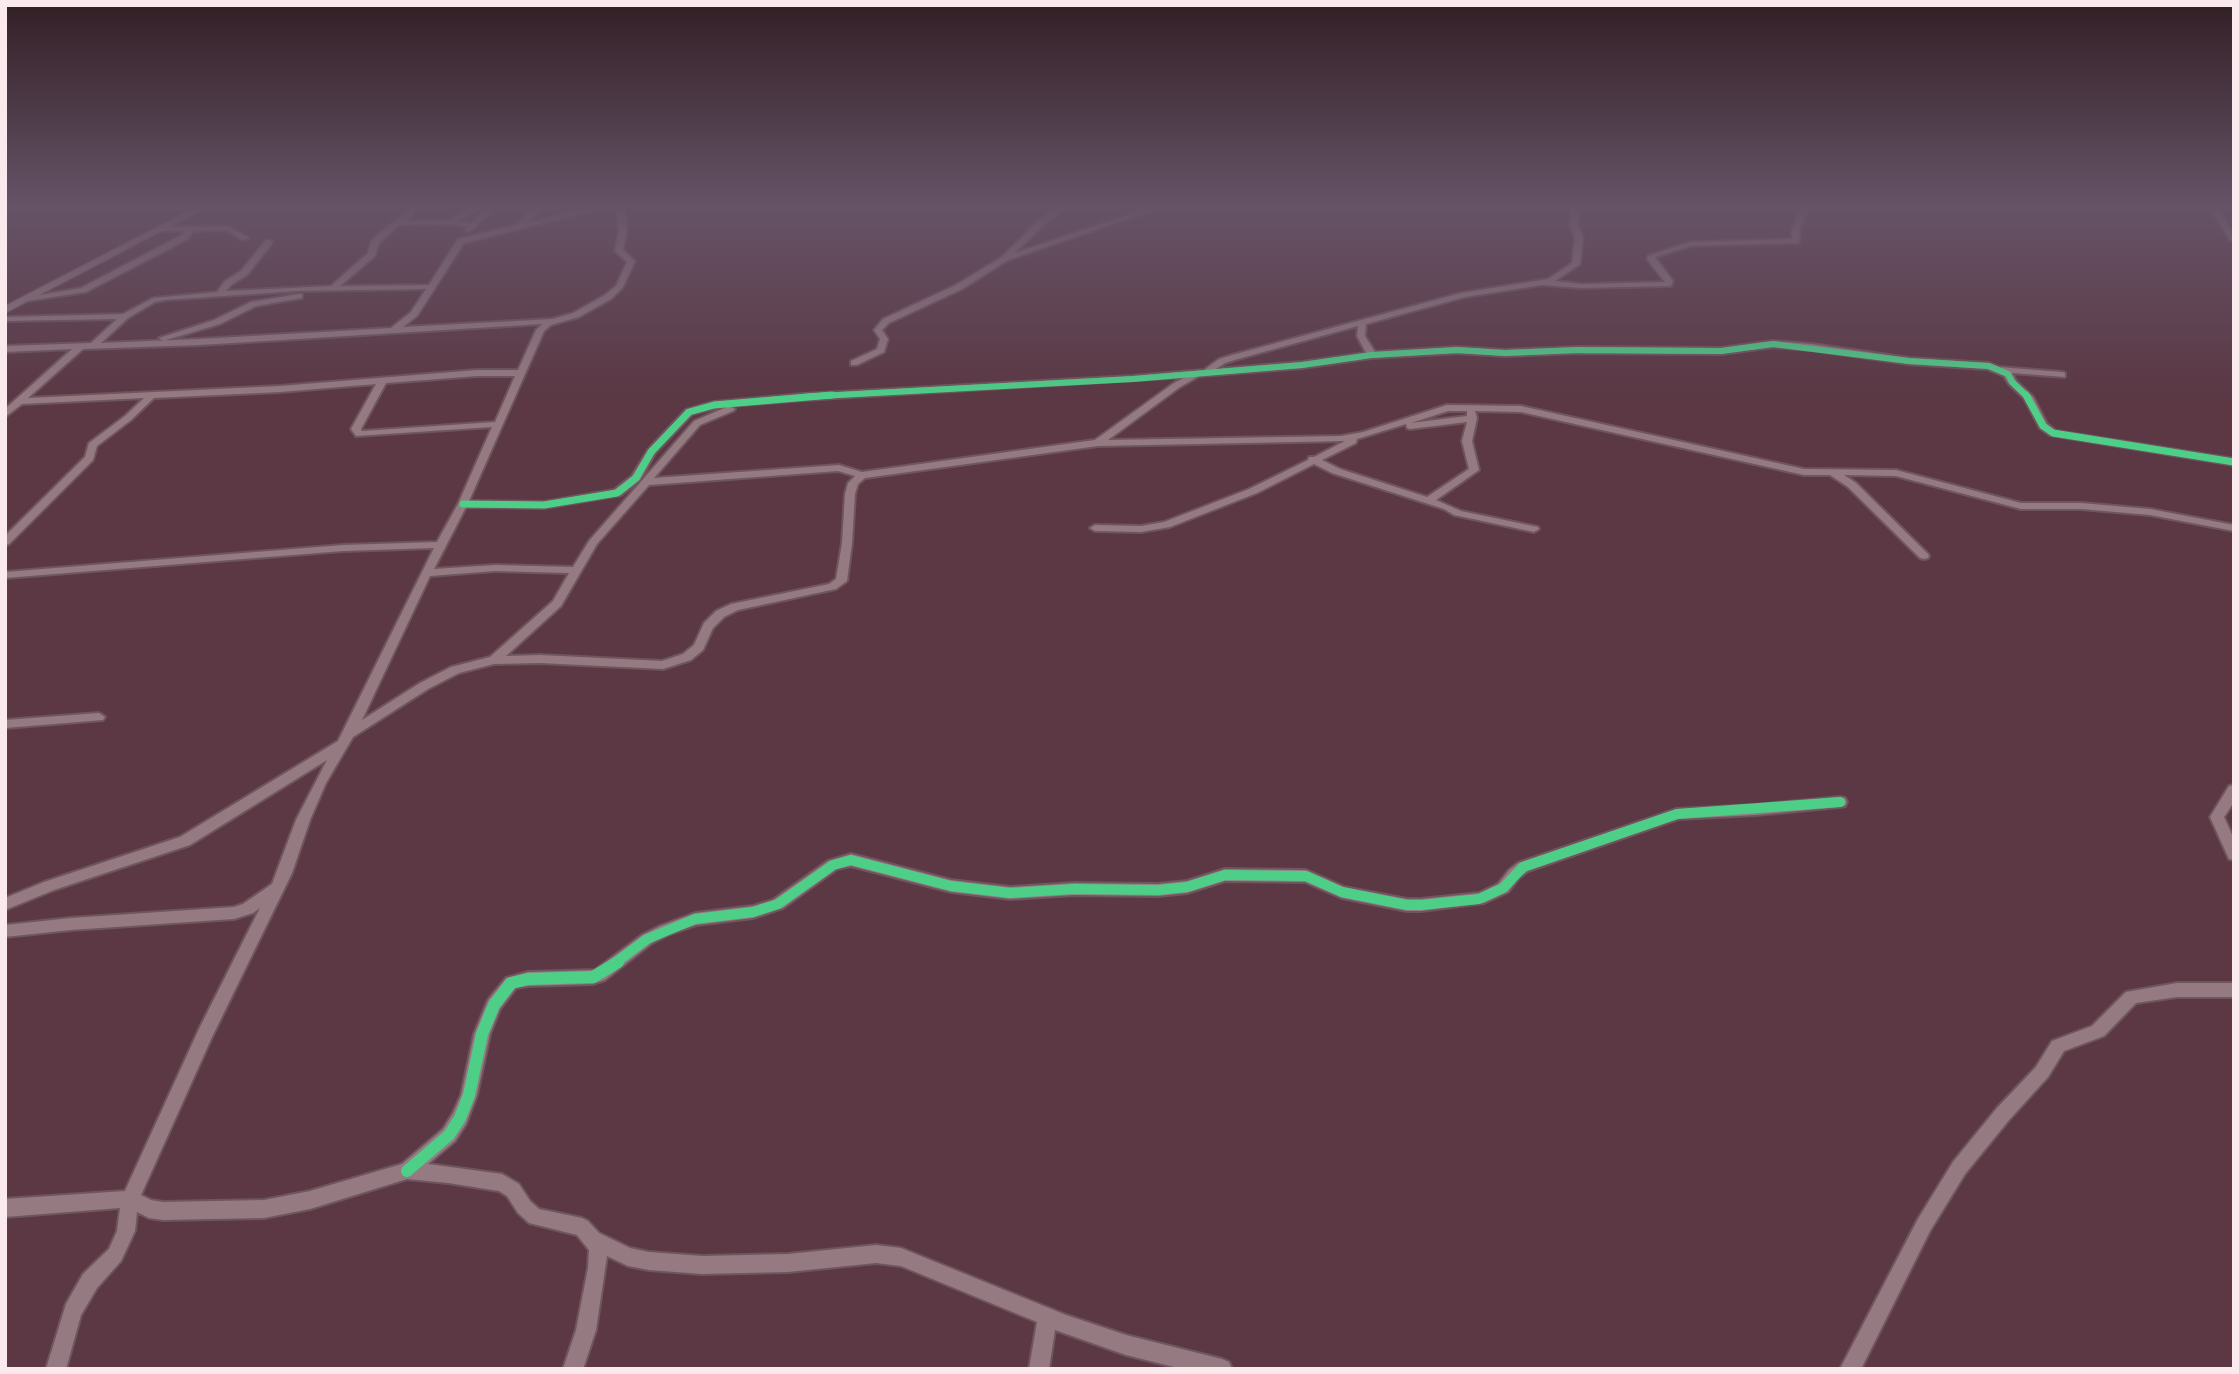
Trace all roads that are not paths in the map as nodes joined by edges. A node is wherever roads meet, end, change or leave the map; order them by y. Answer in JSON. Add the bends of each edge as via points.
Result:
{"nodes":[{"id":1,"x":84,"y":269,"type":"edge"},
{"id":2,"x":123,"y":269,"type":"edge"},
{"id":3,"x":247,"y":269,"type":"edge"},
{"id":4,"x":356,"y":269,"type":"edge"},
{"id":5,"x":443,"y":269,"type":"edge"},
{"id":6,"x":627,"y":269,"type":"edge"},
{"id":7,"x":988,"y":269,"type":"edge"},
{"id":8,"x":1567,"y":269,"type":"edge"},
{"id":9,"x":1660,"y":269,"type":"edge"},
{"id":10,"x":1544,"y":283,"type":"junction"},
{"id":11,"x":431,"y":287,"type":"junction"},
{"id":12,"x":334,"y":289,"type":"junction"},
{"id":13,"x":220,"y":294,"type":"junction"},
{"id":14,"x":27,"y":299,"type":"junction"},
{"id":15,"x":5,"y":310,"type":"edge"},
{"id":16,"x":125,"y":316,"type":"junction"},
{"id":17,"x":5,"y":319,"type":"edge"},
{"id":18,"x":553,"y":321,"type":"junction"},
{"id":19,"x":532,"y":323,"type":"junction"},
{"id":20,"x":1362,"y":323,"type":"junction"},
{"id":21,"x":540,"y":330,"type":"junction"},
{"id":22,"x":392,"y":331,"type":"junction"},
{"id":23,"x":146,"y":343,"type":"junction"},
{"id":24,"x":93,"y":346,"type":"junction"},
{"id":25,"x":80,"y":347,"type":"junction"},
{"id":26,"x":5,"y":349,"type":"edge"},
{"id":27,"x":1371,"y":355,"type":"junction"},
{"id":28,"x":854,"y":363,"type":"dead end"},
{"id":29,"x":2001,"y":369,"type":"junction"},
{"id":30,"x":1205,"y":372,"type":"junction"},
{"id":31,"x":522,"y":373,"type":"junction"},
{"id":32,"x":2062,"y":375,"type":"dead end"},
{"id":33,"x":382,"y":382,"type":"junction"},
{"id":34,"x":151,"y":396,"type":"junction"},
{"id":35,"x":803,"y":397,"type":"junction"},
{"id":36,"x":21,"y":401,"type":"junction"},
{"id":37,"x":1471,"y":413,"type":"junction"},
{"id":38,"x":5,"y":414,"type":"edge"},
{"id":39,"x":500,"y":424,"type":"junction"},
{"id":40,"x":1098,"y":443,"type":"junction"},
{"id":41,"x":1312,"y":460,"type":"junction"},
{"id":42,"x":2234,"y":462,"type":"edge"},
{"id":43,"x":1833,"y":473,"type":"junction"},
{"id":44,"x":862,"y":475,"type":"junction"},
{"id":45,"x":645,"y":482,"type":"junction"},
{"id":46,"x":1428,"y":501,"type":"junction"},
{"id":47,"x":463,"y":504,"type":"junction"},
{"id":48,"x":1095,"y":528,"type":"dead end"},
{"id":49,"x":1534,"y":528,"type":"dead end"},
{"id":50,"x":2234,"y":528,"type":"edge"},
{"id":51,"x":5,"y":542,"type":"edge"},
{"id":52,"x":442,"y":545,"type":"junction"},
{"id":53,"x":1924,"y":556,"type":"dead end"},
{"id":54,"x":575,"y":570,"type":"junction"},
{"id":55,"x":426,"y":573,"type":"junction"},
{"id":56,"x":5,"y":575,"type":"edge"},
{"id":57,"x":494,"y":660,"type":"junction"},
{"id":58,"x":99,"y":717,"type":"dead end"},
{"id":59,"x":5,"y":724,"type":"edge"},
{"id":60,"x":346,"y":738,"type":"junction"},
{"id":61,"x":2234,"y":790,"type":"edge"},
{"id":62,"x":1840,"y":802,"type":"dead end"},
{"id":63,"x":2234,"y":855,"type":"edge"},
{"id":64,"x":278,"y":887,"type":"junction"},
{"id":65,"x":5,"y":904,"type":"edge"},
{"id":66,"x":5,"y":931,"type":"edge"},
{"id":67,"x":2234,"y":990,"type":"edge"},
{"id":68,"x":407,"y":1171,"type":"junction"},
{"id":69,"x":130,"y":1199,"type":"junction"},
{"id":70,"x":5,"y":1208,"type":"edge"},
{"id":71,"x":595,"y":1241,"type":"junction"},
{"id":72,"x":1047,"y":1317,"type":"junction"},
{"id":73,"x":56,"y":1369,"type":"edge"},
{"id":74,"x":573,"y":1369,"type":"edge"},
{"id":75,"x":1039,"y":1369,"type":"edge"},
{"id":76,"x":1222,"y":1369,"type":"edge"},
{"id":77,"x":1850,"y":1369,"type":"edge"}],
"edges":[{"from":1,"to":14,"type":"street"},
{"from":2,"to":14,"type":"street","via":[[83,290]]},
{"from":3,"to":13,"type":"street"},
{"from":4,"to":12,"type":"street"},
{"from":5,"to":11,"type":"street"},
{"from":6,"to":18,"type":"street","via":[[619,287],[596,305]]},
{"from":7,"to":28,"type":"street","via":[[886,321],[878,330],[884,339],[881,350]]},
{"from":8,"to":10,"type":"street"},
{"from":9,"to":10,"type":"street","via":[[1668,284]]},
{"from":10,"to":20,"type":"street","via":[[1464,295]]},
{"from":11,"to":12,"type":"street"},
{"from":11,"to":22,"type":"street","via":[[414,314]]},
{"from":12,"to":13,"type":"street"},
{"from":12,"to":23,"type":"street","via":[[254,304],[217,323]]},
{"from":13,"to":16,"type":"street","via":[[153,300]]},
{"from":14,"to":15,"type":"street"},
{"from":16,"to":17,"type":"street"},
{"from":16,"to":24,"type":"street"},
{"from":18,"to":19,"type":"street"},
{"from":18,"to":21,"type":"street"},
{"from":19,"to":21,"type":"street"},
{"from":19,"to":22,"type":"street"},
{"from":20,"to":27,"type":"street","via":[[1362,336]]},
{"from":20,"to":30,"type":"street","via":[[1222,361]]},
{"from":21,"to":31,"type":"street"},
{"from":22,"to":23,"type":"street"},
{"from":23,"to":24,"type":"street"},
{"from":24,"to":25,"type":"street"},
{"from":25,"to":26,"type":"street"},
{"from":25,"to":36,"type":"street"},
{"from":27,"to":29,"type":"street","via":[[1465,350],[1721,351],[1773,344]]},
{"from":27,"to":30,"type":"street"},
{"from":29,"to":32,"type":"street"},
{"from":29,"to":42,"type":"street","via":[[2053,433]]},
{"from":30,"to":35,"type":"street"},
{"from":30,"to":40,"type":"street","via":[[1177,385]]},
{"from":31,"to":33,"type":"street"},
{"from":31,"to":39,"type":"street"},
{"from":33,"to":34,"type":"street"},
{"from":33,"to":39,"type":"street","via":[[356,429],[359,434]]},
{"from":34,"to":36,"type":"street"},
{"from":34,"to":51,"type":"street","via":[[92,444],[90,458]]},
{"from":35,"to":45,"type":"street","via":[[724,410],[697,423]]},
{"from":35,"to":47,"type":"street","via":[[714,405],[689,412],[651,452],[630,485],[618,493],[544,505]]},
{"from":36,"to":38,"type":"street"},
{"from":37,"to":40,"type":"street","via":[[1447,408],[1341,439]]},
{"from":37,"to":41,"type":"street","via":[[1385,431]]},
{"from":37,"to":43,"type":"street","via":[[1539,412],[1804,472]]},
{"from":37,"to":46,"type":"street","via":[[1467,441],[1474,470]]},
{"from":39,"to":47,"type":"street"},
{"from":40,"to":44,"type":"street"},
{"from":41,"to":46,"type":"street"},
{"from":41,"to":48,"type":"street","via":[[1253,491],[1166,524],[1141,529]]},
{"from":43,"to":50,"type":"street","via":[[1896,473],[2021,506],[2150,512]]},
{"from":43,"to":53,"type":"street","via":[[1852,485]]},
{"from":44,"to":45,"type":"street","via":[[839,468]]},
{"from":44,"to":57,"type":"street","via":[[850,494],[844,576],[837,584],[735,607],[708,626],[693,653],[663,665]]},
{"from":45,"to":54,"type":"street"},
{"from":46,"to":49,"type":"street","via":[[1461,514]]},
{"from":47,"to":52,"type":"street"},
{"from":52,"to":55,"type":"street"},
{"from":52,"to":56,"type":"street","via":[[343,548]]},
{"from":54,"to":55,"type":"street","via":[[495,568]]},
{"from":54,"to":57,"type":"street","via":[[557,603]]},
{"from":55,"to":60,"type":"street"},
{"from":57,"to":60,"type":"street","via":[[455,670],[424,686]]},
{"from":58,"to":59,"type":"street"},
{"from":60,"to":64,"type":"street","via":[[303,820]]},
{"from":60,"to":65,"type":"street","via":[[186,841]]},
{"from":61,"to":63,"type":"street","via":[[2217,817]]},
{"from":62,"to":68,"type":"street","via":[[1677,814],[1523,867],[1503,888],[1486,896],[1421,905],[1342,891],[1306,876],[1225,875],[1158,890],[1010,893],[951,886],[859,860],[842,862],[778,904],[695,919],[665,930],[600,975],[511,983],[494,1005],[482,1034],[460,1118],[449,1135]]},
{"from":64,"to":66,"type":"street","via":[[248,909],[234,913]]},
{"from":64,"to":69,"type":"street"},
{"from":67,"to":77,"type":"street","via":[[2177,990],[2132,997],[2098,1031],[2058,1046],[2042,1072],[1959,1168]]},
{"from":68,"to":69,"type":"street","via":[[264,1209],[163,1211]]},
{"from":68,"to":71,"type":"street","via":[[502,1183],[535,1217],[582,1227]]},
{"from":69,"to":70,"type":"street"},
{"from":69,"to":73,"type":"street","via":[[120,1245],[82,1293]]},
{"from":71,"to":72,"type":"street","via":[[628,1257],[702,1265],[876,1254],[901,1257]]},
{"from":71,"to":74,"type":"street","via":[[597,1268],[586,1330]]},
{"from":72,"to":75,"type":"street"},
{"from":72,"to":76,"type":"street","via":[[1126,1345]]}]}
